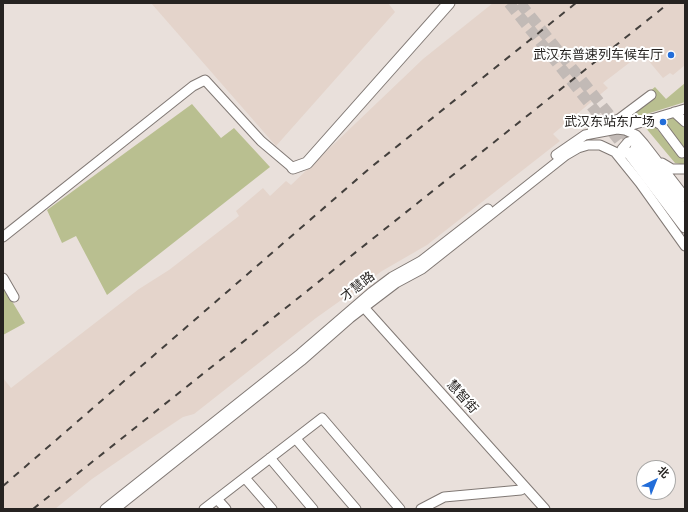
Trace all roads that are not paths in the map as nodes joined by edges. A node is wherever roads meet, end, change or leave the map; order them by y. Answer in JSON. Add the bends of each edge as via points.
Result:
{"nodes":[{"id":1,"x":439,"y":3,"type":"edge"},
{"id":2,"x":449,"y":3,"type":"edge"},
{"id":3,"x":651,"y":94,"type":"dead end"},
{"id":4,"x":685,"y":108,"type":"edge"},
{"id":5,"x":674,"y":112,"type":"junction"},
{"id":6,"x":651,"y":119,"type":"junction"},
{"id":7,"x":685,"y":122,"type":"edge"},
{"id":8,"x":617,"y":130,"type":"junction"},
{"id":9,"x":585,"y":135,"type":"junction"},
{"id":10,"x":632,"y":151,"type":"junction"},
{"id":11,"x":682,"y":153,"type":"dead end"},
{"id":12,"x":660,"y":162,"type":"junction"},
{"id":13,"x":293,"y":168,"type":"junction"},
{"id":14,"x":685,"y":169,"type":"edge"},
{"id":15,"x":685,"y":197,"type":"edge"},
{"id":16,"x":685,"y":212,"type":"edge"},
{"id":17,"x":685,"y":227,"type":"edge"},
{"id":18,"x":3,"y":237,"type":"edge"},
{"id":19,"x":685,"y":246,"type":"edge"},
{"id":20,"x":3,"y":278,"type":"edge"},
{"id":21,"x":14,"y":297,"type":"dead end"},
{"id":22,"x":360,"y":306,"type":"junction"},
{"id":23,"x":296,"y":438,"type":"junction"},
{"id":24,"x":270,"y":458,"type":"junction"},
{"id":25,"x":245,"y":478,"type":"junction"},
{"id":26,"x":522,"y":490,"type":"junction"},
{"id":27,"x":217,"y":499,"type":"junction"},
{"id":28,"x":105,"y":509,"type":"edge"},
{"id":29,"x":115,"y":509,"type":"edge"},
{"id":30,"x":204,"y":509,"type":"edge"},
{"id":31,"x":226,"y":509,"type":"edge"},
{"id":32,"x":272,"y":509,"type":"edge"},
{"id":33,"x":313,"y":509,"type":"edge"},
{"id":34,"x":356,"y":509,"type":"edge"},
{"id":35,"x":400,"y":509,"type":"edge"},
{"id":36,"x":421,"y":509,"type":"edge"},
{"id":37,"x":539,"y":509,"type":"edge"},
{"id":38,"x":545,"y":509,"type":"edge"}],
"edges":[{"from":1,"to":13,"type":"main road"},
{"from":2,"to":13,"type":"main road","via":[[307,163]]},
{"from":3,"to":9,"type":"street","via":[[619,119]]},
{"from":4,"to":5,"type":"street"},
{"from":5,"to":6,"type":"street"},
{"from":5,"to":7,"type":"street"},
{"from":6,"to":8,"type":"street"},
{"from":6,"to":11,"type":"street","via":[[661,125]]},
{"from":8,"to":9,"type":"street","name":"才慧路"},
{"from":8,"to":10,"type":"street","name":"才慧路","via":[[625,130],[636,135]]},
{"from":9,"to":22,"type":"street","name":"才慧路","via":[[421,261],[392,277]]},
{"from":10,"to":12,"type":"street"},
{"from":10,"to":16,"type":"main road"},
{"from":10,"to":17,"type":"main road"},
{"from":10,"to":19,"type":"street"},
{"from":10,"to":22,"type":"street","name":"才慧路","via":[[615,152],[600,145],[578,148],[422,269]]},
{"from":12,"to":14,"type":"street","via":[[672,169]]},
{"from":12,"to":15,"type":"street"},
{"from":13,"to":18,"type":"street","via":[[261,141],[205,80],[193,86]]},
{"from":20,"to":21,"type":"street"},
{"from":22,"to":26,"type":"street","name":"慧智街"},
{"from":22,"to":28,"type":"street","name":"才慧路"},
{"from":22,"to":29,"type":"street","name":"才慧路","via":[[301,361]]},
{"from":22,"to":38,"type":"street","name":"慧智街"},
{"from":23,"to":24,"type":"street"},
{"from":23,"to":34,"type":"street"},
{"from":23,"to":35,"type":"street","via":[[322,418]]},
{"from":24,"to":25,"type":"street"},
{"from":24,"to":33,"type":"street"},
{"from":25,"to":27,"type":"street"},
{"from":25,"to":32,"type":"street"},
{"from":26,"to":36,"type":"street","via":[[449,496]]},
{"from":26,"to":37,"type":"street","name":"慧智街"},
{"from":27,"to":30,"type":"street"},
{"from":27,"to":31,"type":"street"}]}
